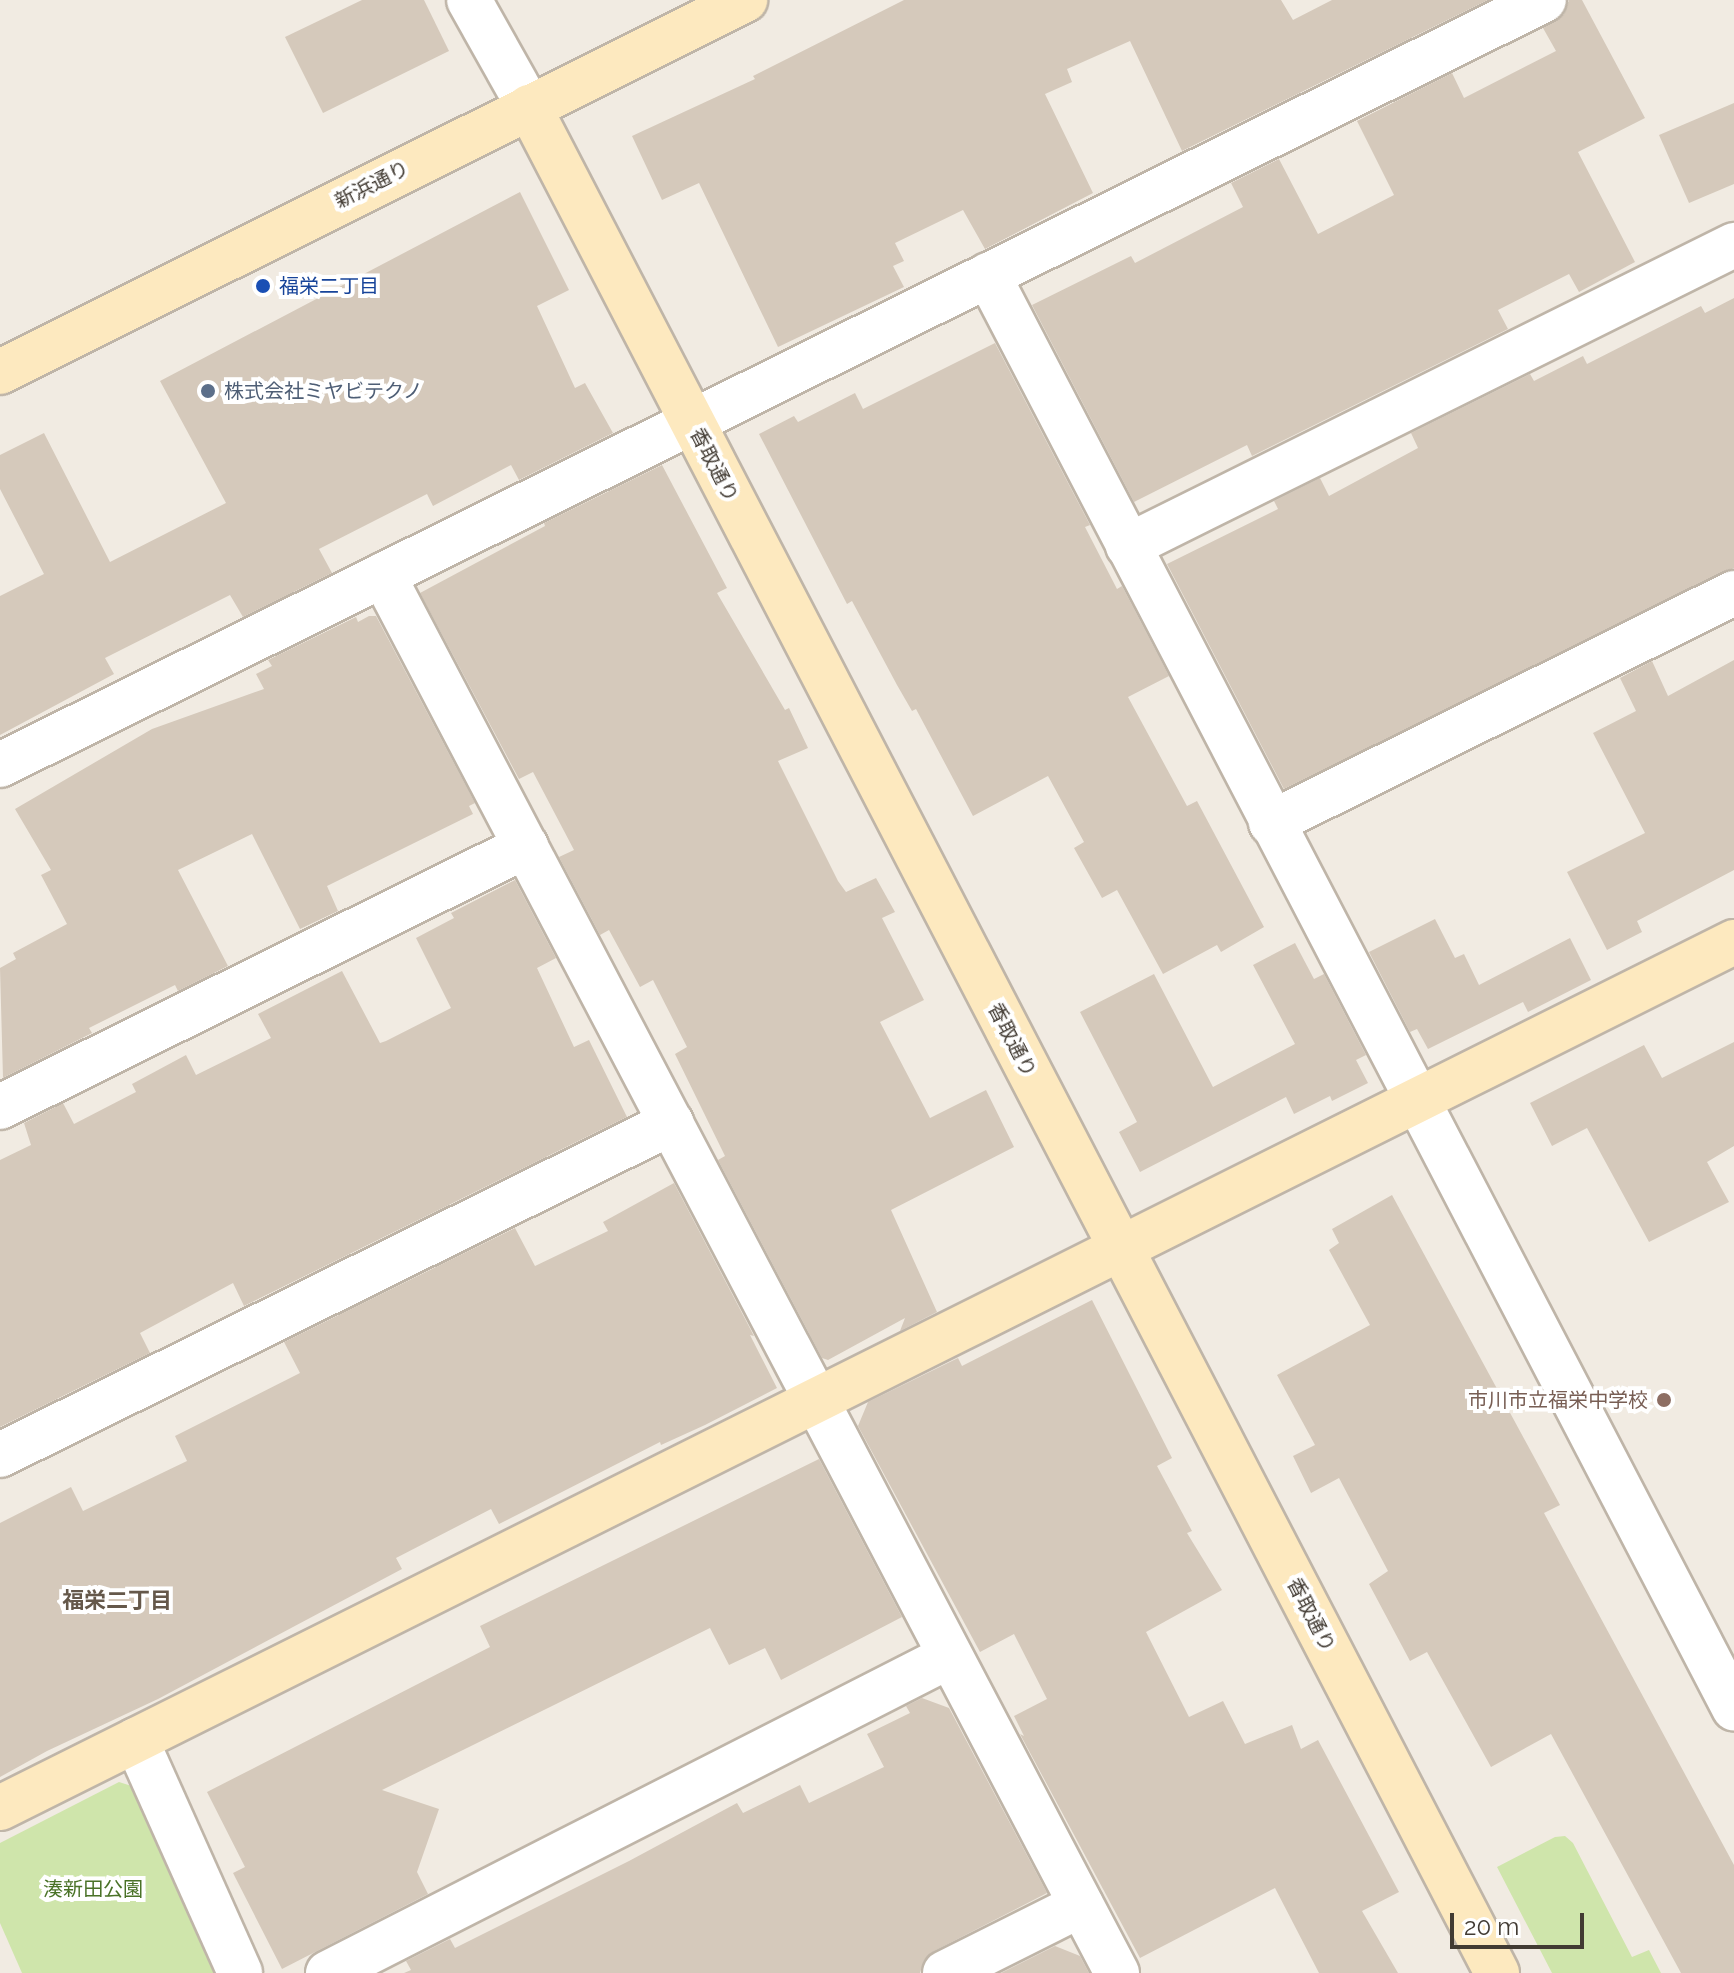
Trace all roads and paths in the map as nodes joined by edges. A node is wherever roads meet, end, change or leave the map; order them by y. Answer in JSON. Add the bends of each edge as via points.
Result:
{"nodes":[{"id":1,"x":469,"y":0,"type":"edge"},
{"id":2,"x":745,"y":0,"type":"edge"},
{"id":3,"x":1532,"y":3,"type":"edge"},
{"id":4,"x":529,"y":107,"type":"junction"},
{"id":5,"x":1734,"y":245,"type":"edge"},
{"id":6,"x":988,"y":275,"type":"junction"},
{"id":7,"x":0,"y":372,"type":"edge"},
{"id":8,"x":692,"y":422,"type":"junction"},
{"id":9,"x":1128,"y":546,"type":"junction"},
{"id":10,"x":383,"y":575,"type":"junction"},
{"id":11,"x":1734,"y":593,"type":"edge"},
{"id":12,"x":0,"y":765,"type":"edge"},
{"id":13,"x":1271,"y":823,"type":"junction"},
{"id":14,"x":526,"y":846,"type":"junction"},
{"id":15,"x":1734,"y":942,"type":"edge"},
{"id":16,"x":1416,"y":1101,"type":"junction"},
{"id":17,"x":0,"y":1107,"type":"edge"},
{"id":18,"x":671,"y":1123,"type":"junction"},
{"id":19,"x":1119,"y":1247,"type":"junction"},
{"id":20,"x":816,"y":1401,"type":"junction"},
{"id":21,"x":0,"y":1455,"type":"edge"},
{"id":22,"x":950,"y":1656,"type":"junction"},
{"id":23,"x":1734,"y":1708,"type":"edge"},
{"id":24,"x":136,"y":1740,"type":"junction"},
{"id":25,"x":0,"y":1808,"type":"edge"},
{"id":26,"x":1081,"y":1905,"type":"junction"},
{"id":27,"x":240,"y":1973,"type":"edge"},
{"id":28,"x":328,"y":1973,"type":"edge"},
{"id":29,"x":945,"y":1973,"type":"edge"},
{"id":30,"x":1117,"y":1973,"type":"edge"},
{"id":31,"x":1497,"y":1973,"type":"edge"}],
"edges":[{"from":1,"to":4,"type":"street"},
{"from":2,"to":4,"type":"street","name":"新浜通り"},
{"from":3,"to":6,"type":"street"},
{"from":4,"to":7,"type":"street","name":"新浜通り"},
{"from":4,"to":8,"type":"street","name":"香取通り"},
{"from":5,"to":9,"type":"street"},
{"from":6,"to":8,"type":"street"},
{"from":6,"to":9,"type":"street"},
{"from":8,"to":10,"type":"street"},
{"from":8,"to":19,"type":"street","name":"香取通り"},
{"from":9,"to":13,"type":"street"},
{"from":10,"to":12,"type":"street"},
{"from":10,"to":14,"type":"street"},
{"from":11,"to":13,"type":"street"},
{"from":13,"to":16,"type":"street"},
{"from":14,"to":17,"type":"street"},
{"from":14,"to":18,"type":"street"},
{"from":15,"to":16,"type":"street"},
{"from":16,"to":19,"type":"street"},
{"from":16,"to":23,"type":"street"},
{"from":18,"to":20,"type":"street"},
{"from":18,"to":21,"type":"street"},
{"from":19,"to":20,"type":"street"},
{"from":19,"to":31,"type":"street","name":"香取通り"},
{"from":20,"to":22,"type":"street"},
{"from":20,"to":24,"type":"street"},
{"from":22,"to":26,"type":"street"},
{"from":22,"to":28,"type":"street"},
{"from":24,"to":25,"type":"street"},
{"from":24,"to":27,"type":"street"},
{"from":26,"to":29,"type":"street"},
{"from":26,"to":30,"type":"street"}]}
